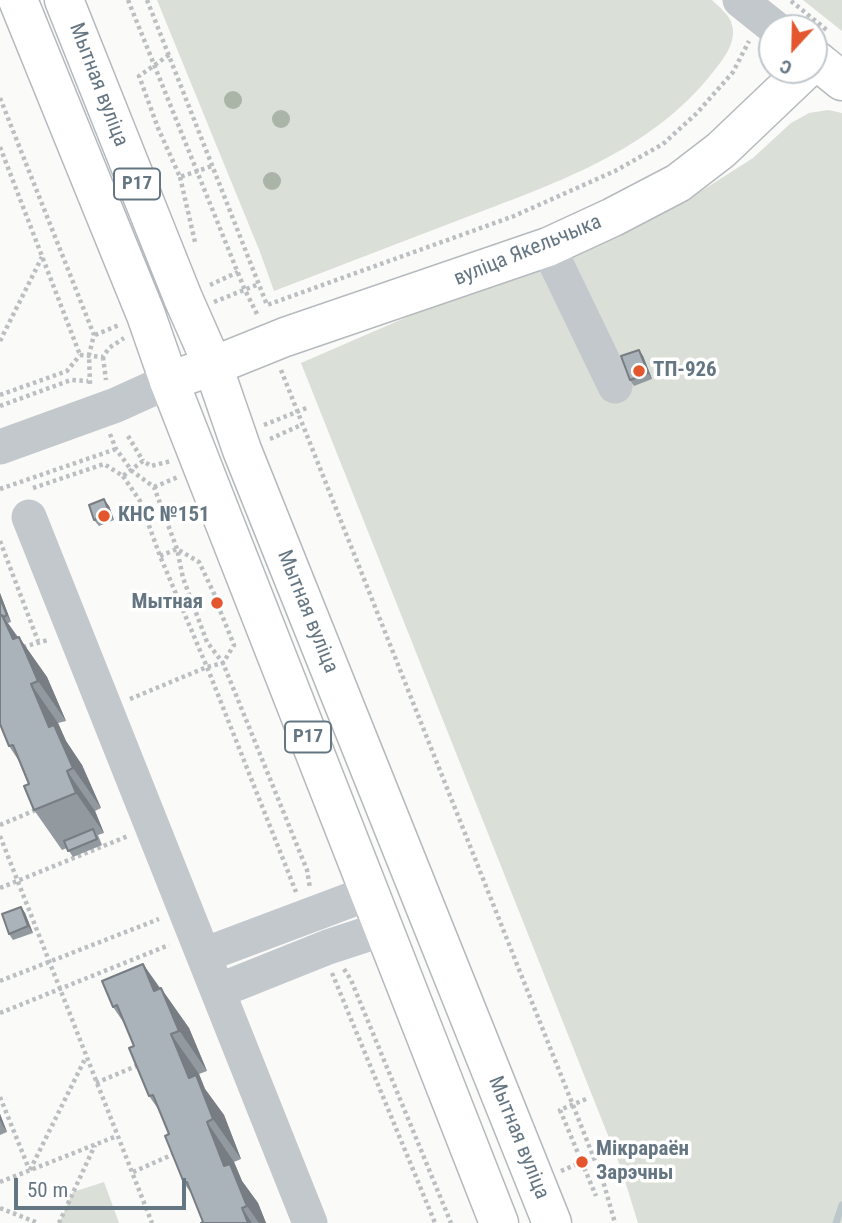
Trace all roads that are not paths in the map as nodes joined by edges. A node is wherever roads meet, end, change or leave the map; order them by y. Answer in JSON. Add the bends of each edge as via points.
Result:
{"nodes":[{"id":1,"x":18,"y":0,"type":"edge"},
{"id":2,"x":64,"y":0,"type":"edge"},
{"id":3,"x":794,"y":84,"type":"edge"},
{"id":4,"x":548,"y":247,"type":"junction"},
{"id":5,"x":213,"y":366,"type":"junction"},
{"id":6,"x":169,"y":381,"type":"junction"},
{"id":7,"x":615,"y":386,"type":"dead end"},
{"id":8,"x":0,"y":447,"type":"edge"},
{"id":9,"x":27,"y":504,"type":"road end"},
{"id":10,"x":369,"y":893,"type":"junction"},
{"id":11,"x":383,"y":929,"type":"junction"},
{"id":12,"x":189,"y":936,"type":"junction"},
{"id":13,"x":218,"y":991,"type":"junction"},
{"id":14,"x":310,"y":1223,"type":"edge"},
{"id":15,"x":499,"y":1223,"type":"edge"},
{"id":16,"x":552,"y":1223,"type":"edge"}],
"edges":[{"from":1,"to":6,"type":"main road","name":"Мытная вуліца","number":"Р17"},
{"from":2,"to":5,"type":"main road","name":"Мытная вуліца","number":"Р17"},
{"from":3,"to":4,"type":"main road","name":"вуліца Якельчыка","via":[[678,183]]},
{"from":4,"to":5,"type":"main road","name":"вуліца Якельчыка"},
{"from":4,"to":7,"type":"street"},
{"from":5,"to":6,"type":"main road","name":"вуліца Якельчыка"},
{"from":5,"to":16,"type":"main road","name":"Мытная вуліца","number":"Р17","via":[[247,463]]},
{"from":6,"to":8,"type":"street"},
{"from":6,"to":10,"type":"main road","name":"Мытная вуліца","number":"Р17","via":[[234,596]]},
{"from":9,"to":12,"type":"street"},
{"from":10,"to":11,"type":"main road","name":"Мытная вуліца","number":"Р17"},
{"from":10,"to":12,"type":"street","via":[[311,915]]},
{"from":11,"to":13,"type":"street"},
{"from":11,"to":15,"type":"main road","name":"Мытная вуліца","number":"Р17"},
{"from":12,"to":13,"type":"street"},
{"from":13,"to":14,"type":"street"}]}
